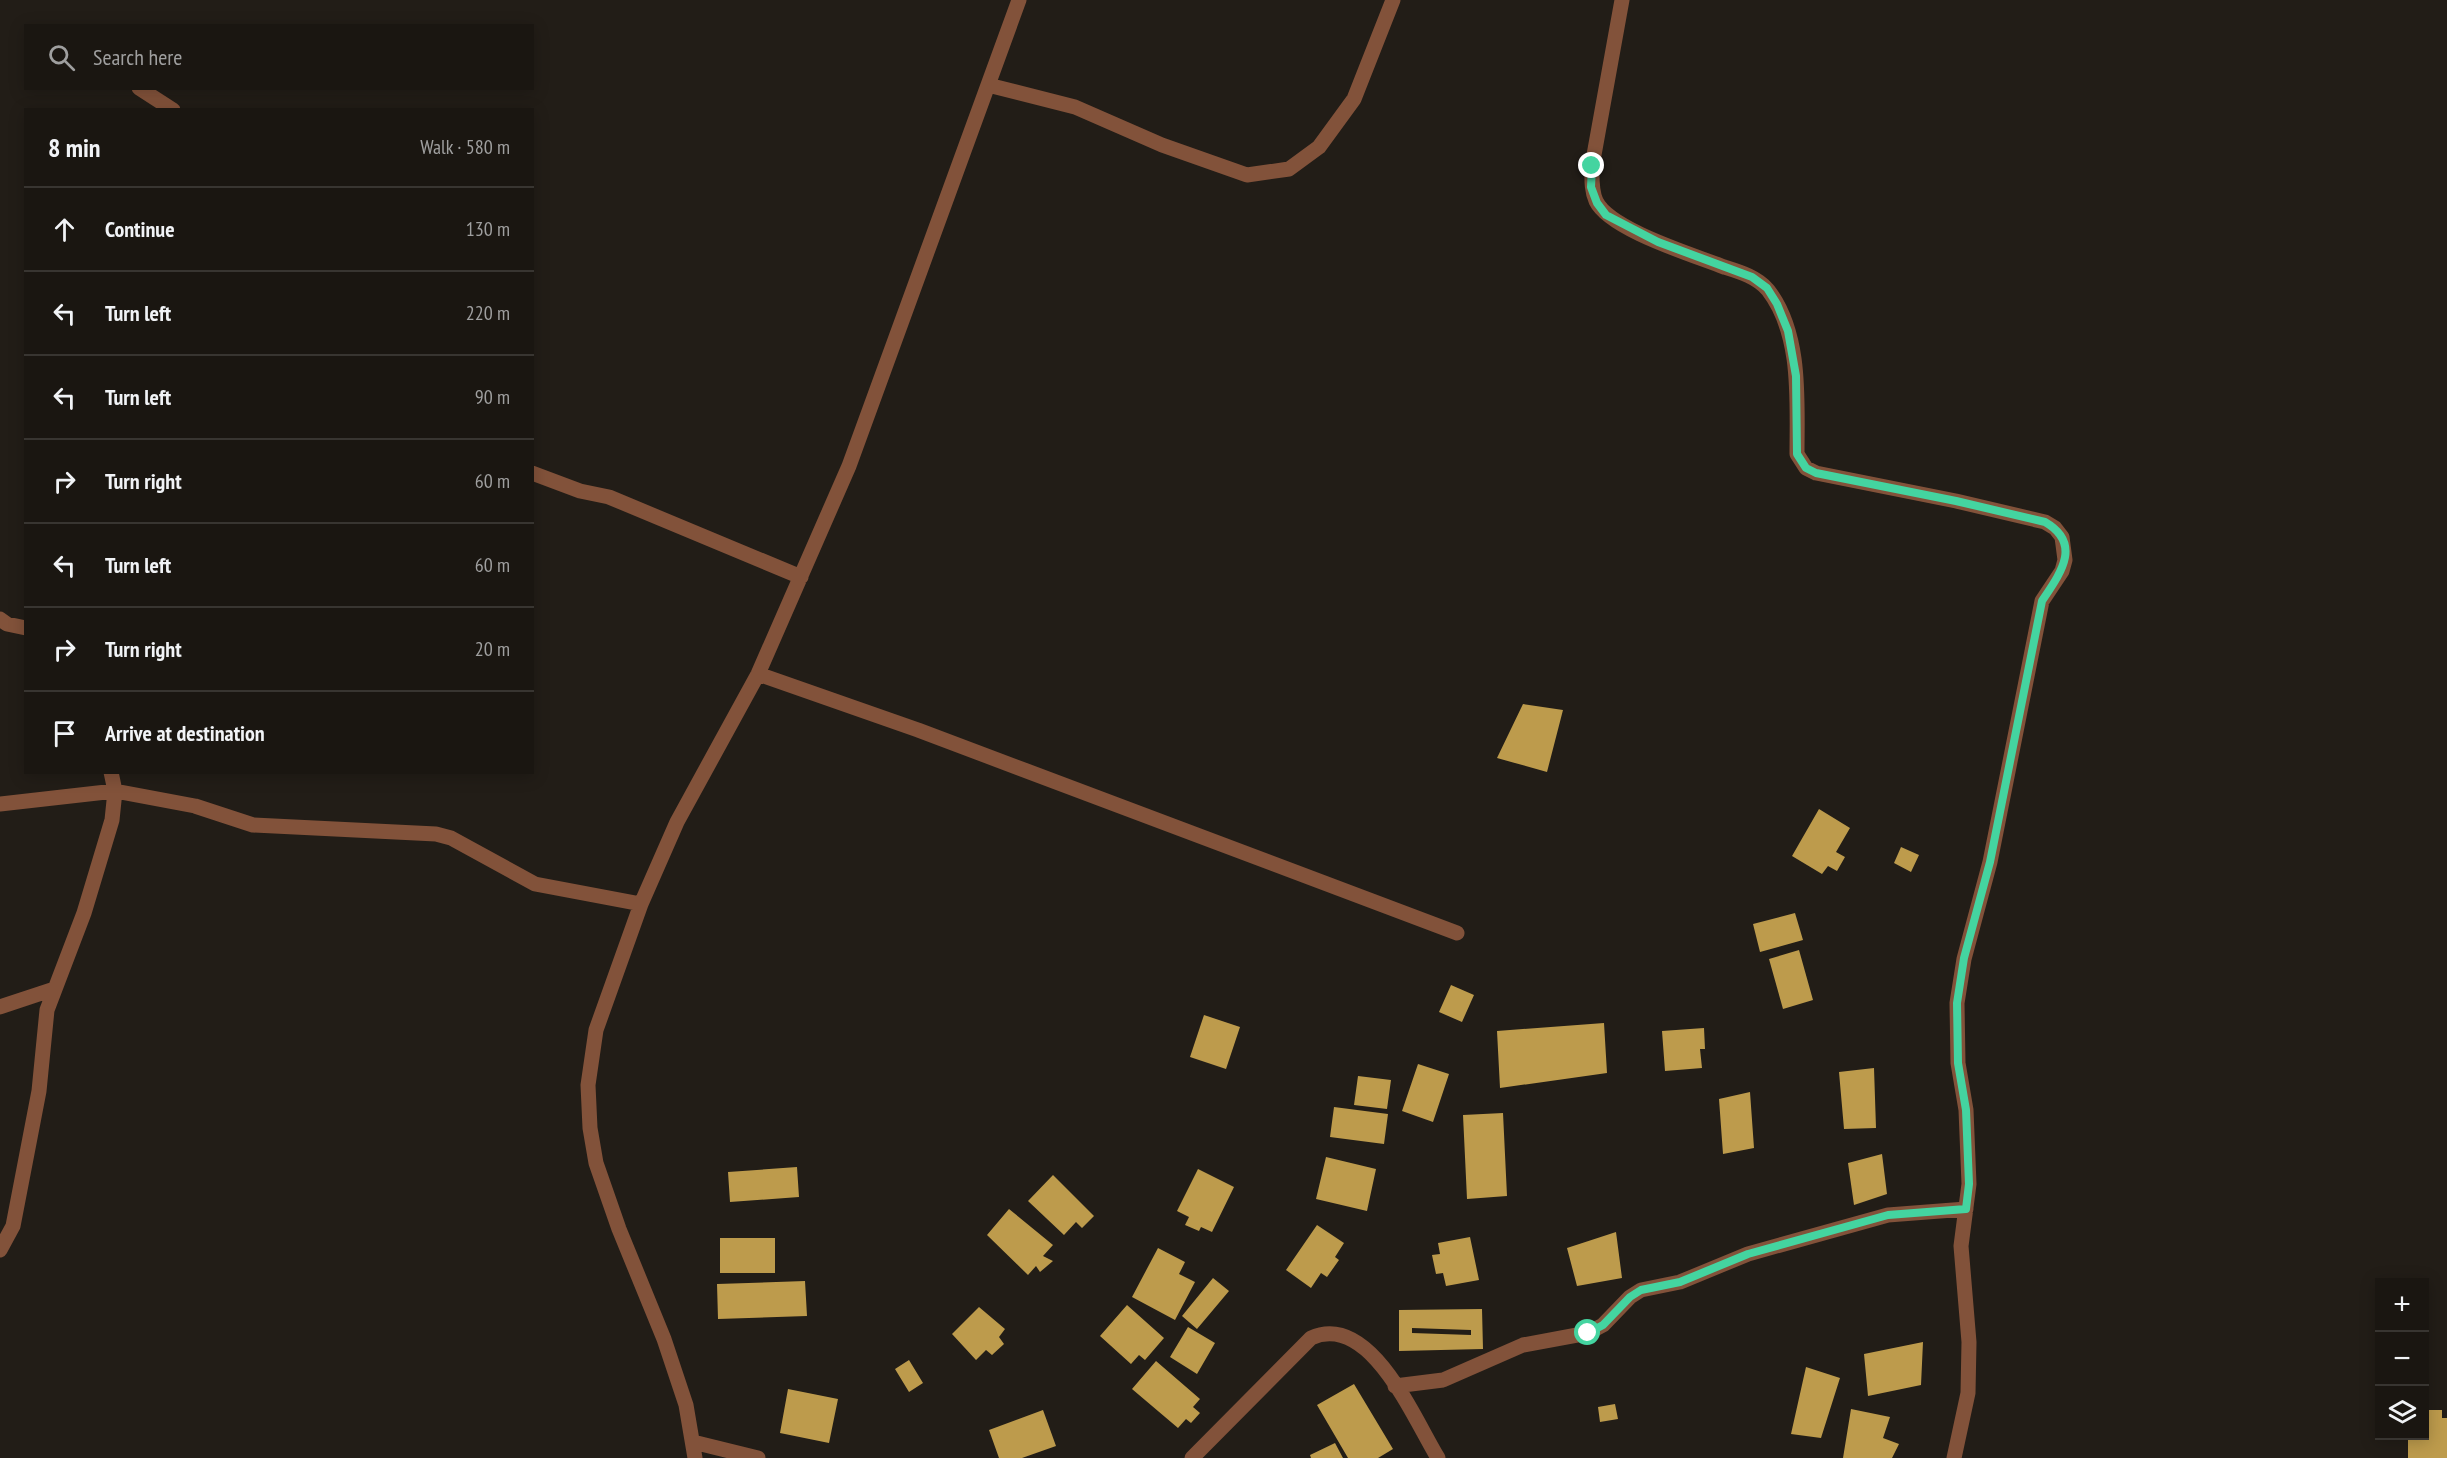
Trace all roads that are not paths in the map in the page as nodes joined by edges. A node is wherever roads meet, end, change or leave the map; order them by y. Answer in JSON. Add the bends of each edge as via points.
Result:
{"nodes":[{"id":1,"x":1019,"y":0,"type":"edge"},
{"id":2,"x":1393,"y":0,"type":"edge"},
{"id":3,"x":1622,"y":0,"type":"edge"},
{"id":4,"x":988,"y":85,"type":"junction"},
{"id":5,"x":142,"y":90,"type":"edge"},
{"id":6,"x":170,"y":108,"type":"edge"},
{"id":7,"x":534,"y":474,"type":"edge"},
{"id":8,"x":801,"y":577,"type":"junction"},
{"id":9,"x":0,"y":619,"type":"edge"},
{"id":10,"x":24,"y":628,"type":"edge"},
{"id":11,"x":758,"y":674,"type":"junction"},
{"id":12,"x":111,"y":774,"type":"edge"},
{"id":13,"x":115,"y":791,"type":"junction"},
{"id":14,"x":0,"y":804,"type":"edge"},
{"id":15,"x":641,"y":904,"type":"junction"},
{"id":16,"x":1457,"y":933,"type":"dead end"},
{"id":17,"x":54,"y":989,"type":"junction"},
{"id":18,"x":0,"y":1006,"type":"edge"},
{"id":19,"x":1966,"y":1209,"type":"junction"},
{"id":20,"x":0,"y":1250,"type":"edge"},
{"id":21,"x":1395,"y":1386,"type":"junction"},
{"id":22,"x":693,"y":1442,"type":"junction"},
{"id":23,"x":695,"y":1458,"type":"edge"},
{"id":24,"x":758,"y":1458,"type":"edge"},
{"id":25,"x":1192,"y":1458,"type":"edge"},
{"id":26,"x":1438,"y":1458,"type":"edge"},
{"id":27,"x":1954,"y":1458,"type":"edge"}],
"edges":[{"from":1,"to":4,"type":"street"},
{"from":2,"to":4,"type":"street","via":[[1354,99],[1319,147],[1288,169],[1246,175],[1075,107]]},
{"from":3,"to":19,"type":"street","via":[[1592,166],[1591,187],[1597,203],[1606,215],[1658,242],[1752,277],[1767,288],[1788,331],[1796,376],[1800,462],[1816,473],[2045,522],[2055,528],[2065,548],[2062,571],[2042,601],[1990,862],[1964,958],[1959,992],[1958,1063],[1966,1110]]},
{"from":4,"to":8,"type":"street","via":[[849,466]]},
{"from":5,"to":6,"type":"street"},
{"from":7,"to":8,"type":"street","via":[[609,497]]},
{"from":8,"to":11,"type":"street"},
{"from":9,"to":10,"type":"street"},
{"from":11,"to":15,"type":"street","via":[[676,822]]},
{"from":11,"to":16,"type":"street","via":[[918,730]]},
{"from":12,"to":13,"type":"street"},
{"from":13,"to":14,"type":"street"},
{"from":13,"to":15,"type":"street","via":[[195,806],[253,825],[436,834],[451,838],[535,884]]},
{"from":13,"to":17,"type":"street","via":[[102,857]]},
{"from":15,"to":22,"type":"street","via":[[596,1030],[588,1085],[590,1128],[596,1164],[664,1339],[686,1405]]},
{"from":17,"to":18,"type":"street"},
{"from":17,"to":20,"type":"street","via":[[47,1010],[39,1091],[13,1226]]},
{"from":19,"to":21,"type":"street","via":[[1888,1215],[1748,1254],[1680,1282],[1641,1290],[1603,1325],[1588,1333],[1514,1348],[1443,1380]]},
{"from":19,"to":27,"type":"street","via":[[1961,1264],[1969,1341],[1968,1393]]},
{"from":21,"to":25,"type":"street","via":[[1358,1342],[1330,1332],[1320,1334],[1311,1338]]},
{"from":21,"to":26,"type":"street"},
{"from":22,"to":23,"type":"street"},
{"from":22,"to":24,"type":"street"}]}
